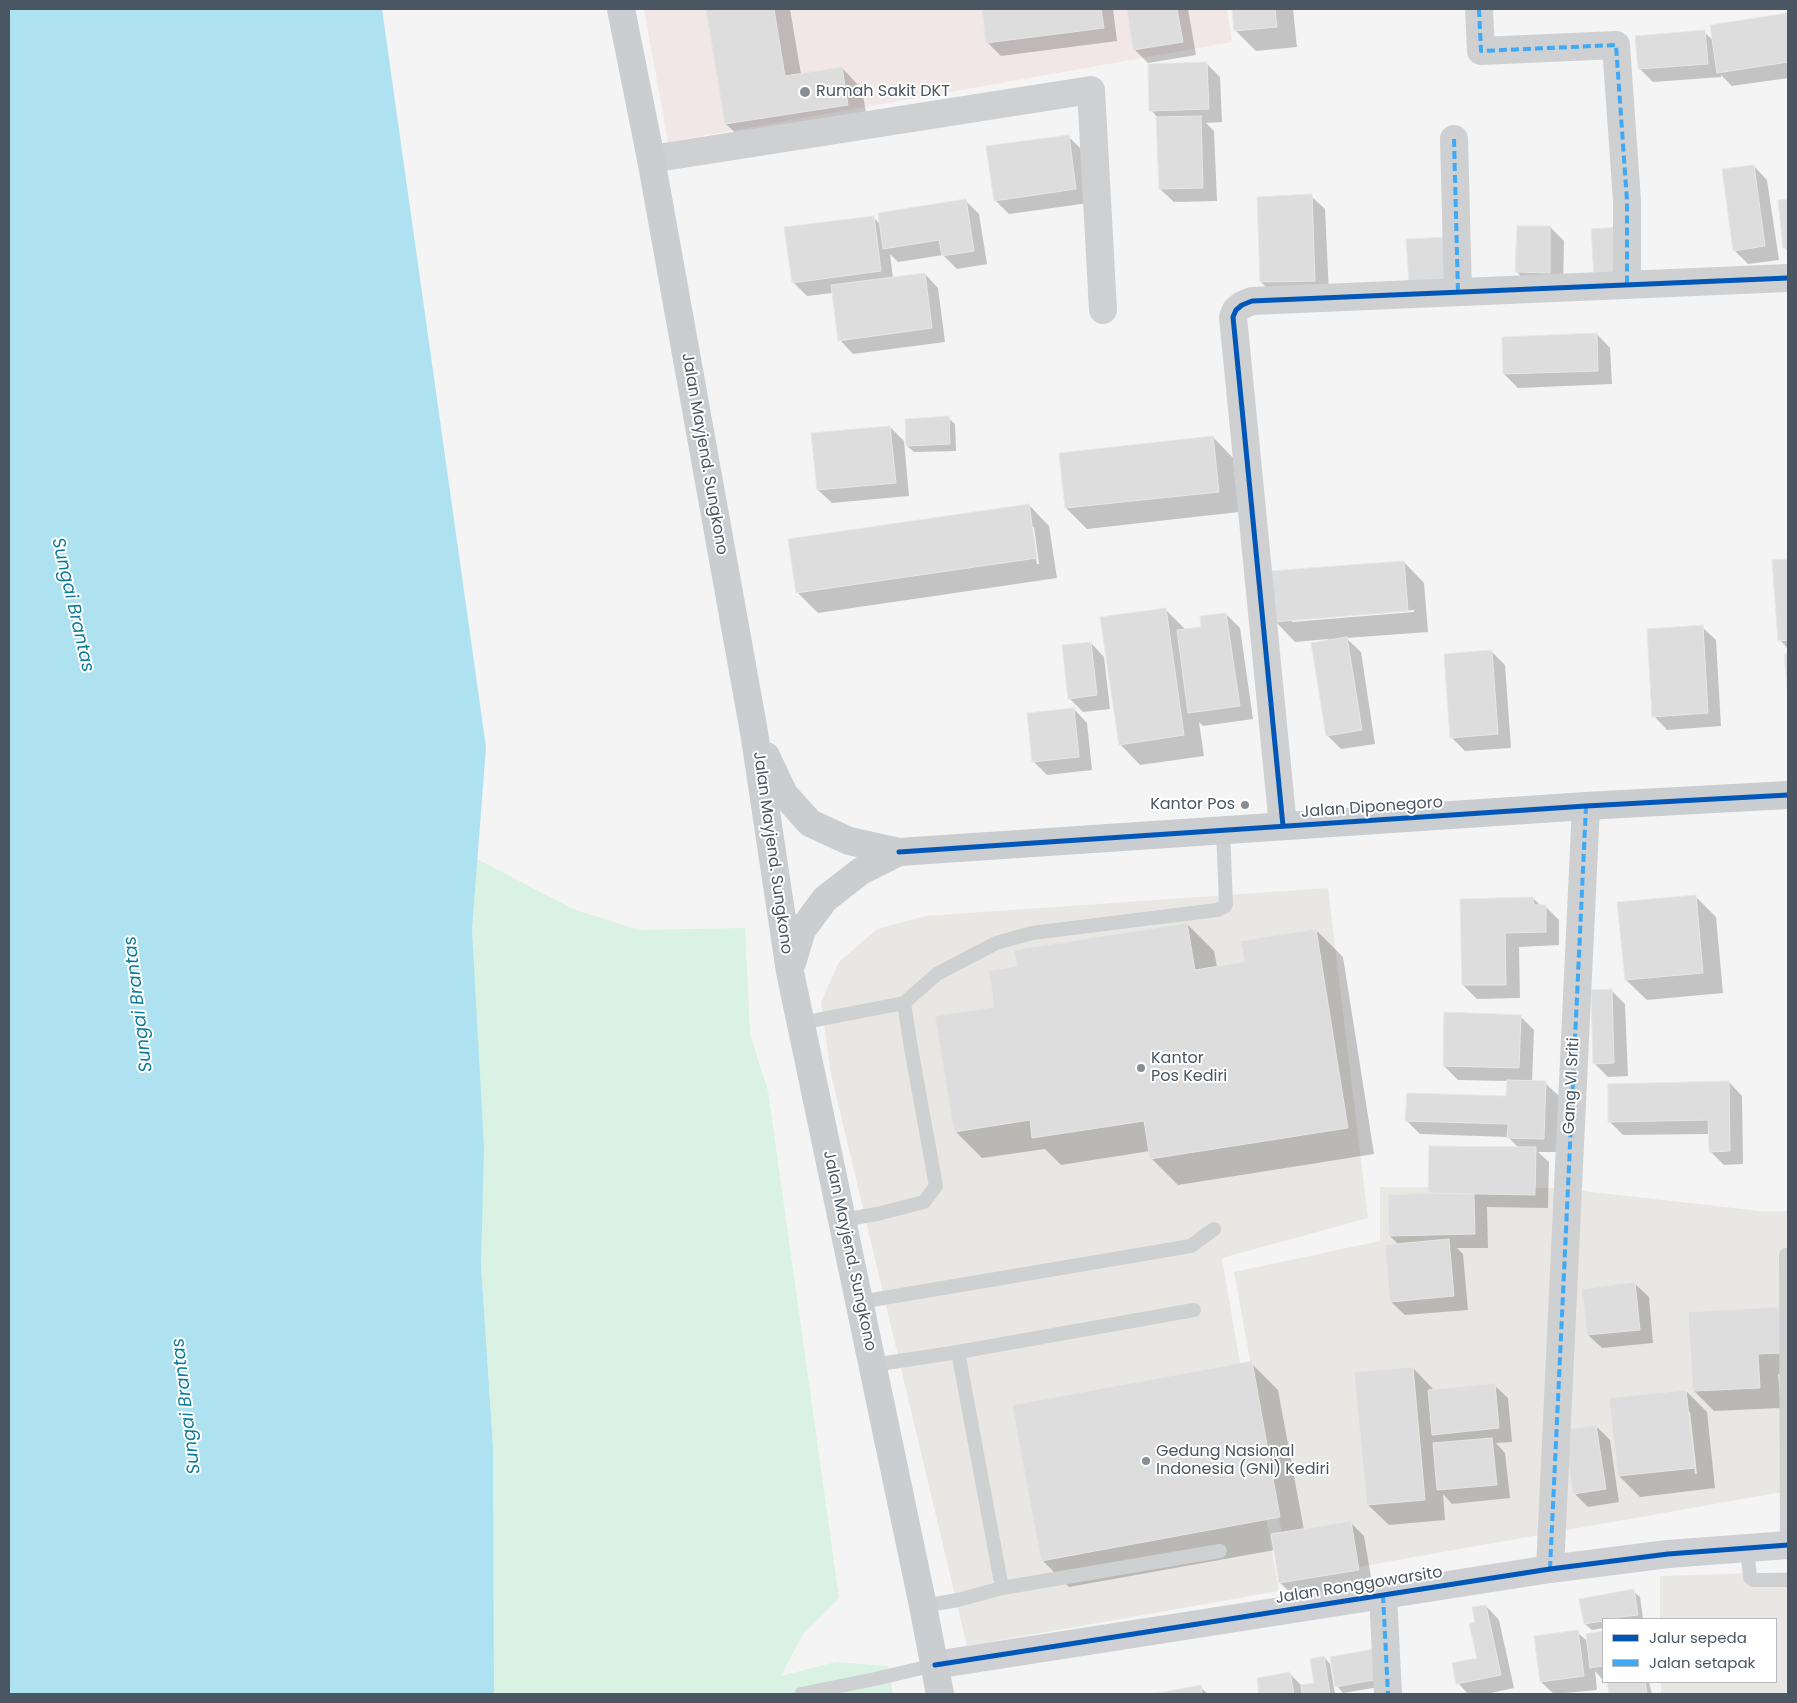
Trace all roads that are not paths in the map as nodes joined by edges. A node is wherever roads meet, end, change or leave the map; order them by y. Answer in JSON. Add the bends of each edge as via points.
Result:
{"nodes":[{"id":1,"x":621,"y":9,"type":"edge"},
{"id":2,"x":1479,"y":9,"type":"edge"},
{"id":3,"x":1454,"y":139,"type":"dead end"},
{"id":4,"x":651,"y":159,"type":"junction"},
{"id":5,"x":1788,"y":278,"type":"edge"},
{"id":6,"x":1627,"y":285,"type":"junction"},
{"id":7,"x":1458,"y":292,"type":"junction"},
{"id":8,"x":1103,"y":310,"type":"dead end"},
{"id":9,"x":754,"y":732,"type":"junction"},
{"id":10,"x":1788,"y":795,"type":"edge"},
{"id":11,"x":1586,"y":806,"type":"junction"},
{"id":12,"x":1283,"y":826,"type":"junction"},
{"id":13,"x":1223,"y":830,"type":"junction"},
{"id":14,"x":898,"y":852,"type":"junction"},
{"id":15,"x":790,"y":972,"type":"junction"},
{"id":16,"x":904,"y":1003,"type":"junction"},
{"id":17,"x":801,"y":1023,"type":"junction"},
{"id":18,"x":842,"y":1220,"type":"junction"},
{"id":19,"x":1214,"y":1229,"type":"dead end"},
{"id":20,"x":1786,"y":1256,"type":"dead end"},
{"id":21,"x":860,"y":1302,"type":"junction"},
{"id":22,"x":1194,"y":1310,"type":"dead end"},
{"id":23,"x":958,"y":1352,"type":"junction"},
{"id":24,"x":873,"y":1365,"type":"junction"},
{"id":25,"x":1788,"y":1545,"type":"edge"},
{"id":26,"x":1746,"y":1548,"type":"junction"},
{"id":27,"x":1220,"y":1551,"type":"dead end"},
{"id":28,"x":1550,"y":1569,"type":"junction"},
{"id":29,"x":1788,"y":1580,"type":"edge"},
{"id":30,"x":1002,"y":1588,"type":"junction"},
{"id":31,"x":1382,"y":1595,"type":"junction"},
{"id":32,"x":923,"y":1606,"type":"junction"},
{"id":33,"x":935,"y":1665,"type":"junction"},
{"id":34,"x":801,"y":1694,"type":"edge"},
{"id":35,"x":940,"y":1694,"type":"edge"},
{"id":36,"x":1388,"y":1694,"type":"edge"}],
"edges":[{"from":1,"to":4,"type":"main road","name":"Jalan Mayjend. Sungkono"},
{"from":2,"to":6,"type":"street","via":[[1481,51],[1616,45],[1627,201]]},
{"from":3,"to":7,"type":"street"},
{"from":4,"to":8,"type":"street","via":[[1090,90]]},
{"from":4,"to":9,"type":"main road","name":"Jalan Mayjend. Sungkono"},
{"from":5,"to":6,"type":"street"},
{"from":6,"to":7,"type":"street"},
{"from":7,"to":12,"type":"street","via":[[1252,301],[1236,310],[1233,317]]},
{"from":9,"to":14,"type":"main road","name":"Jalan Diponegoro","via":[[784,794],[810,823],[849,841]]},
{"from":9,"to":15,"type":"main road","name":"Jalan Mayjend. Sungkono"},
{"from":10,"to":11,"type":"main road","name":"Jalan Diponegoro"},
{"from":11,"to":12,"type":"main road","name":"Jalan Diponegoro"},
{"from":11,"to":28,"type":"street","name":"Gang VI Sriti"},
{"from":12,"to":13,"type":"main road","name":"Jalan Diponegoro"},
{"from":13,"to":14,"type":"main road","name":"Jalan Diponegoro"},
{"from":13,"to":16,"type":"lane","via":[[1224,907],[1032,933],[996,943],[937,974]]},
{"from":14,"to":15,"type":"main road","name":"Jalan Diponegoro","via":[[862,872],[825,899],[802,930]]},
{"from":15,"to":17,"type":"main road","name":"Jalan Mayjend. Sungkono"},
{"from":16,"to":17,"type":"lane"},
{"from":16,"to":18,"type":"lane","via":[[936,1186],[924,1202]]},
{"from":17,"to":18,"type":"main road","name":"Jalan Mayjend. Sungkono"},
{"from":18,"to":21,"type":"main road","name":"Jalan Mayjend. Sungkono"},
{"from":19,"to":21,"type":"lane","via":[[1191,1246]]},
{"from":20,"to":25,"type":"lane"},
{"from":21,"to":24,"type":"main road","name":"Jalan Mayjend. Sungkono"},
{"from":22,"to":23,"type":"lane"},
{"from":23,"to":24,"type":"lane"},
{"from":23,"to":30,"type":"lane"},
{"from":24,"to":32,"type":"main road","name":"Jalan Mayjend. Sungkono"},
{"from":25,"to":26,"type":"street","name":"Jalan Ronggowarsito"},
{"from":26,"to":28,"type":"street","name":"Jalan Ronggowarsito"},
{"from":26,"to":29,"type":"lane","via":[[1753,1580]]},
{"from":27,"to":30,"type":"lane"},
{"from":28,"to":31,"type":"street","name":"Jalan Ronggowarsito"},
{"from":30,"to":32,"type":"lane"},
{"from":31,"to":33,"type":"street","name":"Jalan Ronggowarsito"},
{"from":31,"to":36,"type":"street"},
{"from":32,"to":33,"type":"main road","name":"Jalan Mayjend. Sungkono"},
{"from":33,"to":34,"type":"lane"},
{"from":33,"to":35,"type":"main road","name":"Jalan Mayjend. Sungkono"}]}
